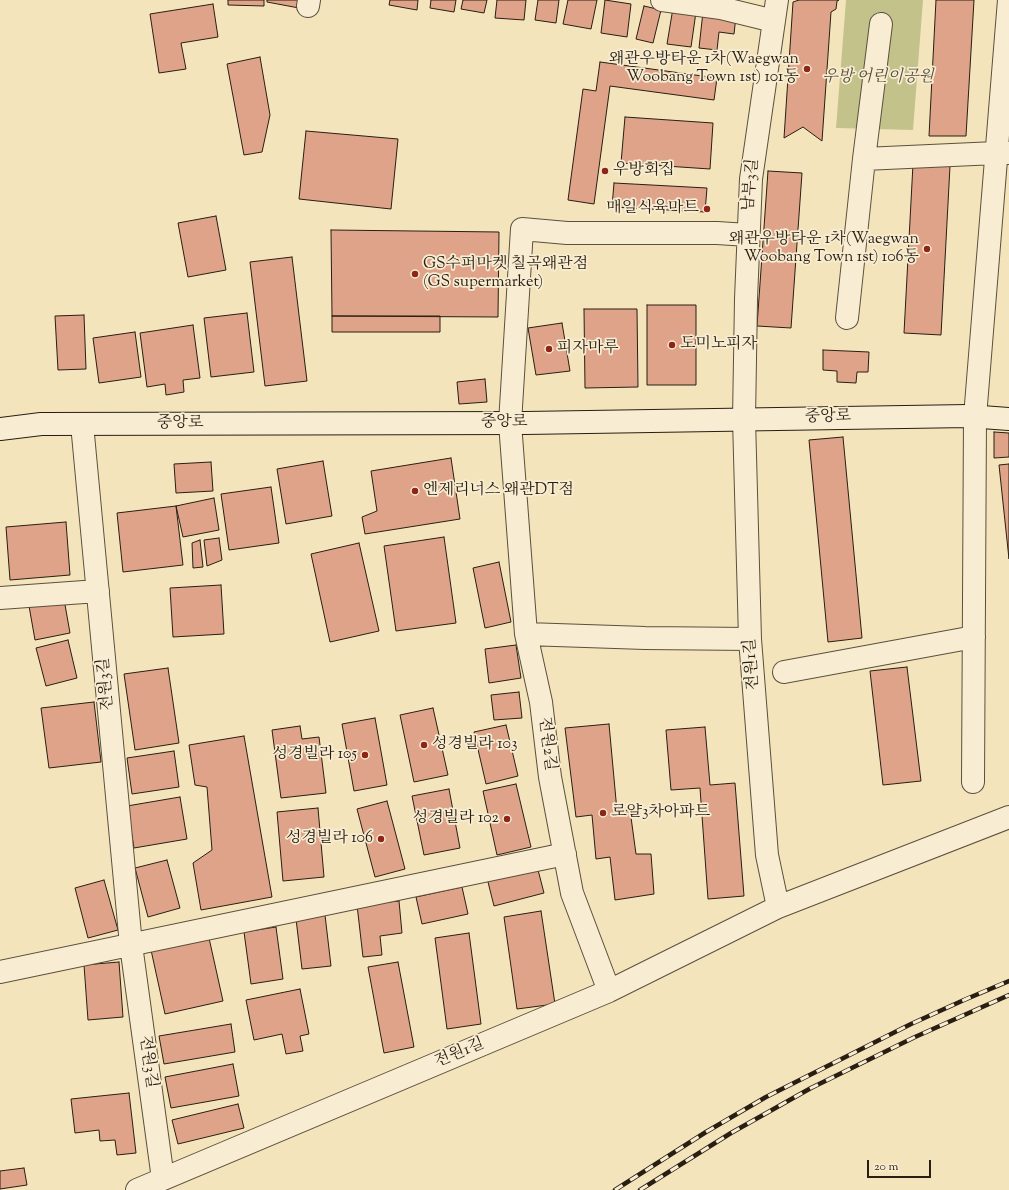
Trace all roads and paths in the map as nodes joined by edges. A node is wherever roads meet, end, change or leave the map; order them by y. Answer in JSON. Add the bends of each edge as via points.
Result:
{"nodes":[{"id":1,"x":662,"y":0,"type":"edge"},
{"id":2,"x":1009,"y":0,"type":"edge"},
{"id":3,"x":776,"y":10,"type":"edge"},
{"id":4,"x":881,"y":24,"type":"dead end"},
{"id":5,"x":1002,"y":153,"type":"edge"},
{"id":6,"x":864,"y":160,"type":"junction"},
{"id":7,"x":748,"y":235,"type":"junction"},
{"id":8,"x":847,"y":318,"type":"dead end"},
{"id":9,"x":975,"y":417,"type":"junction"},
{"id":10,"x":1009,"y":419,"type":"edge"},
{"id":11,"x":744,"y":420,"type":"junction"},
{"id":12,"x":510,"y":423,"type":"junction"},
{"id":13,"x":82,"y":424,"type":"junction"},
{"id":14,"x":0,"y":429,"type":"edge"},
{"id":15,"x":98,"y":591,"type":"junction"},
{"id":16,"x":0,"y":598,"type":"edge"},
{"id":17,"x":526,"y":634,"type":"junction"},
{"id":18,"x":974,"y":637,"type":"junction"},
{"id":19,"x":750,"y":639,"type":"junction"},
{"id":20,"x":784,"y":672,"type":"dead end"},
{"id":21,"x":973,"y":782,"type":"dead end"},
{"id":22,"x":1009,"y":817,"type":"edge"},
{"id":23,"x":565,"y":854,"type":"junction"},
{"id":24,"x":778,"y":907,"type":"junction"},
{"id":25,"x":131,"y":945,"type":"junction"},
{"id":26,"x":0,"y":972,"type":"edge"},
{"id":27,"x":609,"y":991,"type":"junction"},
{"id":28,"x":163,"y":1179,"type":"junction"},
{"id":29,"x":137,"y":1190,"type":"edge"}],
"edges":[{"from":1,"to":3,"type":"street","via":[[721,8]]},
{"from":2,"to":5,"type":"street"},
{"from":3,"to":7,"type":"street","name":"남부3길","via":[[751,178]]},
{"from":4,"to":6,"type":"street"},
{"from":5,"to":6,"type":"street"},
{"from":5,"to":9,"type":"street"},
{"from":6,"to":8,"type":"street"},
{"from":7,"to":11,"type":"street","name":"남부3길"},
{"from":7,"to":12,"type":"street","name":"전원2길","via":[[567,233],[522,229]]},
{"from":9,"to":10,"type":"street","name":"중앙로"},
{"from":9,"to":11,"type":"street","name":"중앙로"},
{"from":9,"to":18,"type":"street"},
{"from":11,"to":12,"type":"street","name":"중앙로"},
{"from":11,"to":19,"type":"street","name":"전원1길"},
{"from":12,"to":13,"type":"street","name":"중앙로"},
{"from":12,"to":17,"type":"street","name":"전원2길"},
{"from":13,"to":14,"type":"street","name":"중앙로","via":[[41,424]]},
{"from":13,"to":15,"type":"street","name":"전원3길"},
{"from":15,"to":16,"type":"street"},
{"from":15,"to":25,"type":"street","name":"전원3길"},
{"from":17,"to":19,"type":"street"},
{"from":17,"to":23,"type":"street","name":"전원2길","via":[[541,702],[550,777]]},
{"from":18,"to":20,"type":"street"},
{"from":18,"to":21,"type":"street"},
{"from":19,"to":24,"type":"street","name":"전원1길","via":[[767,855]]},
{"from":22,"to":24,"type":"street","name":"전원1길"},
{"from":23,"to":25,"type":"street"},
{"from":23,"to":27,"type":"street","name":"전원2길","via":[[572,893]]},
{"from":24,"to":27,"type":"street","name":"전원1길"},
{"from":25,"to":26,"type":"street"},
{"from":25,"to":28,"type":"street","name":"전원3길"},
{"from":27,"to":28,"type":"street","name":"전원1길"},
{"from":28,"to":29,"type":"street","name":"전원1길"}]}
